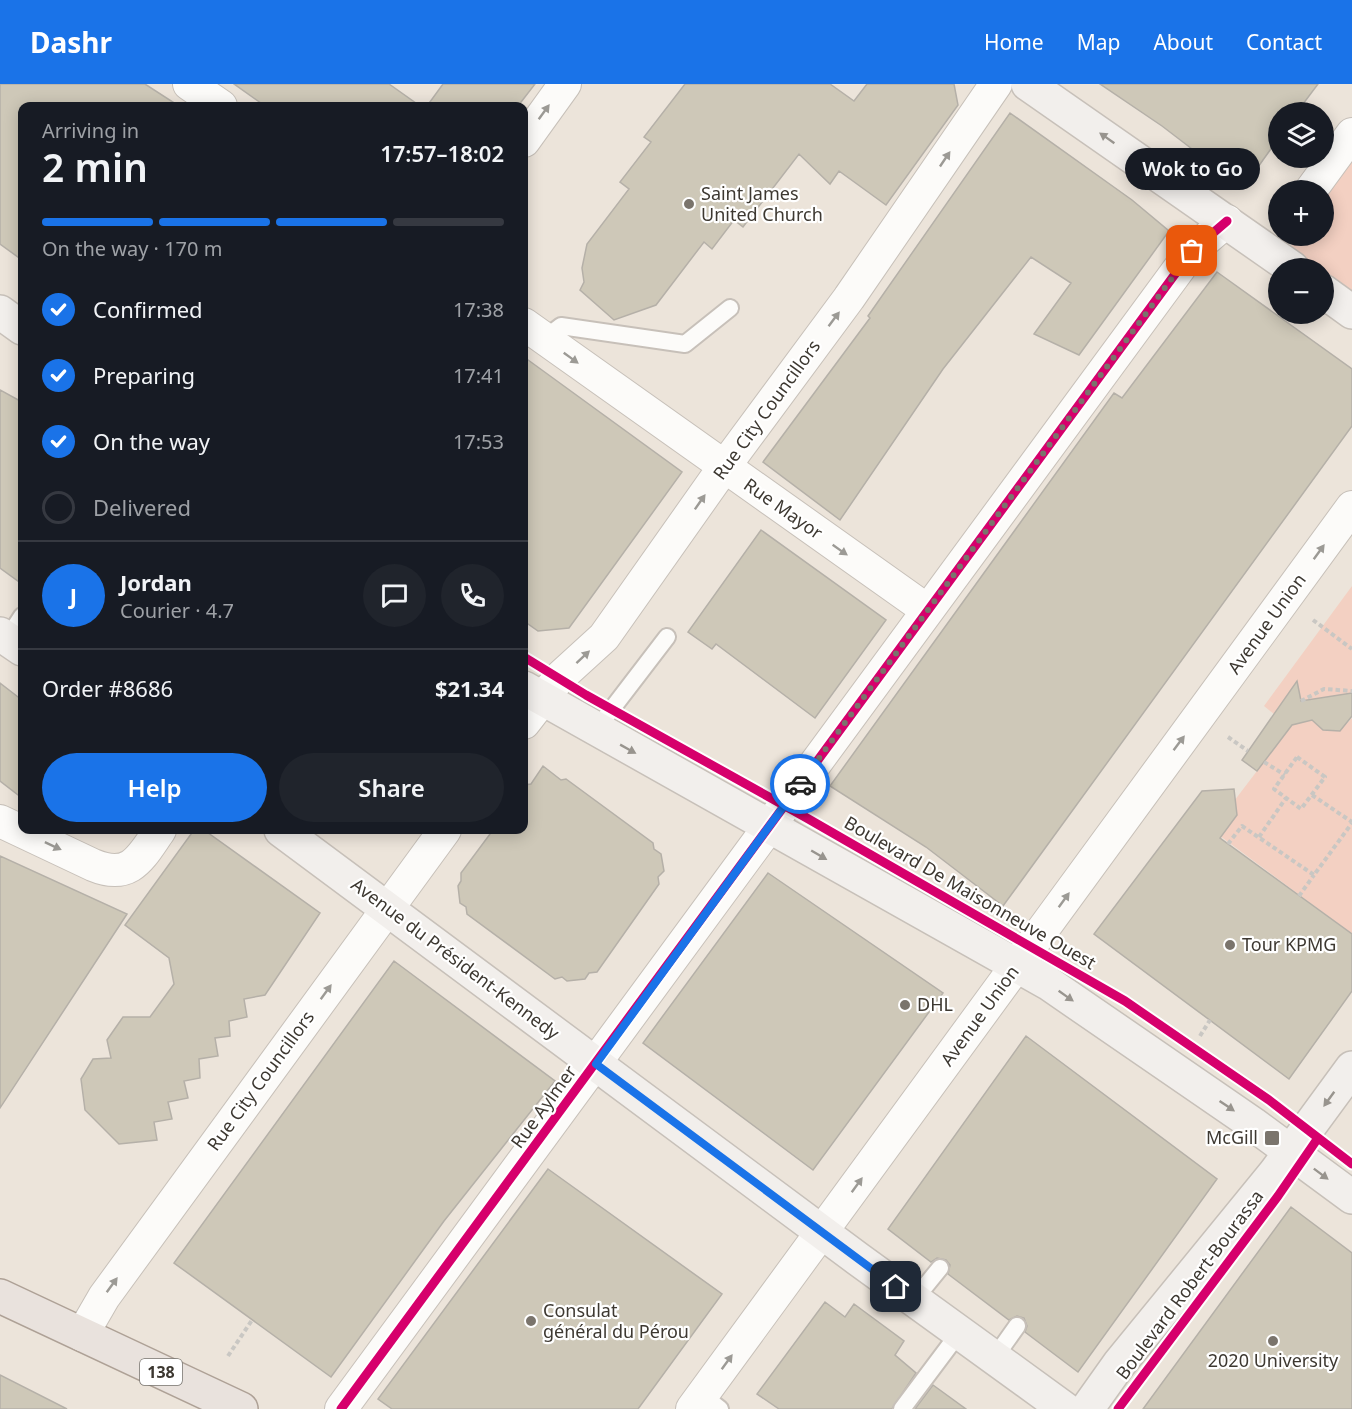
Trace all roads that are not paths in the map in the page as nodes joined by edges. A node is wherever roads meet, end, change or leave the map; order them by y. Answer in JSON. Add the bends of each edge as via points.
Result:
{"nodes":[{"id":1,"x":189,"y":84,"type":"edge"},
{"id":2,"x":565,"y":84,"type":"edge"},
{"id":3,"x":996,"y":84,"type":"edge"},
{"id":4,"x":1028,"y":84,"type":"edge"},
{"id":5,"x":214,"y":102,"type":"edge"},
{"id":6,"x":528,"y":135,"type":"edge"},
{"id":7,"x":1352,"y":135,"type":"edge"},
{"id":8,"x":1318,"y":180,"type":"edge"},
{"id":9,"x":1227,"y":221,"type":"junction"},
{"id":10,"x":1279,"y":251,"type":"edge"},
{"id":11,"x":1334,"y":299,"type":"edge"},
{"id":12,"x":730,"y":308,"type":"dead end"},
{"id":13,"x":0,"y":312,"type":"edge"},
{"id":14,"x":1352,"y":312,"type":"edge"},
{"id":15,"x":18,"y":325,"type":"edge"},
{"id":16,"x":534,"y":331,"type":"edge"},
{"id":17,"x":724,"y":467,"type":"junction"},
{"id":18,"x":1352,"y":508,"type":"edge"},
{"id":19,"x":927,"y":610,"type":"junction"},
{"id":20,"x":667,"y":637,"type":"dead end"},
{"id":21,"x":529,"y":703,"type":"edge"},
{"id":22,"x":595,"y":731,"type":"junction"},
{"id":23,"x":0,"y":821,"type":"edge"},
{"id":24,"x":768,"y":826,"type":"junction"},
{"id":25,"x":18,"y":830,"type":"edge"},
{"id":26,"x":27,"y":834,"type":"edge"},
{"id":27,"x":157,"y":834,"type":"edge"},
{"id":28,"x":286,"y":834,"type":"edge"},
{"id":29,"x":442,"y":834,"type":"edge"},
{"id":30,"x":388,"y":907,"type":"junction"},
{"id":31,"x":1017,"y":964,"type":"junction"},
{"id":32,"x":596,"y":1064,"type":"junction"},
{"id":33,"x":1352,"y":1068,"type":"edge"},
{"id":34,"x":1291,"y":1152,"type":"junction"},
{"id":35,"x":1352,"y":1197,"type":"edge"},
{"id":36,"x":822,"y":1232,"type":"junction"},
{"id":37,"x":940,"y":1268,"type":"dead end"},
{"id":38,"x":0,"y":1296,"type":"edge"},
{"id":39,"x":914,"y":1300,"type":"junction"},
{"id":40,"x":1017,"y":1326,"type":"dead end"},
{"id":41,"x":958,"y":1333,"type":"junction"},
{"id":42,"x":82,"y":1335,"type":"junction"},
{"id":43,"x":995,"y":1358,"type":"junction"},
{"id":44,"x":705,"y":1404,"type":"edge"},
{"id":45,"x":241,"y":1409,"type":"edge"},
{"id":46,"x":341,"y":1409,"type":"edge"},
{"id":47,"x":902,"y":1409,"type":"edge"},
{"id":48,"x":1065,"y":1409,"type":"edge"},
{"id":49,"x":1087,"y":1409,"type":"edge"}],
"edges":[{"from":1,"to":5,"type":"street"},
{"from":6,"to":2,"type":"street","one_way":true},
{"from":17,"to":3,"type":"street","name":"Rue City Councillors","one_way":true,"via":[[849,298]]},
{"from":9,"to":4,"type":"street","one_way":true},
{"from":7,"to":8,"type":"street"},
{"from":9,"to":10,"type":"street"},
{"from":9,"to":19,"type":"street","name":"Rue Aylmer","via":[[1192,251]]},
{"from":11,"to":14,"type":"street"},
{"from":12,"to":16,"type":"lane","via":[[685,344],[561,326]]},
{"from":13,"to":15,"type":"street"},
{"from":16,"to":17,"type":"street","name":"Rue Mayor","one_way":true},
{"from":17,"to":19,"type":"street","name":"Rue Mayor","one_way":true},
{"from":21,"to":17,"type":"street","name":"Rue City Councillors","one_way":true,"via":[[604,637]]},
{"from":31,"to":18,"type":"street","name":"Avenue Union","one_way":true},
{"from":19,"to":24,"type":"street","name":"Rue Aylmer"},
{"from":20,"to":22,"type":"lane"},
{"from":21,"to":22,"type":"street"},
{"from":22,"to":24,"type":"street","one_way":true},
{"from":23,"to":25,"type":"street","one_way":true},
{"from":24,"to":31,"type":"street","one_way":true,"via":[[984,950]]},
{"from":24,"to":32,"type":"street","name":"Rue Aylmer"},
{"from":26,"to":27,"type":"street","one_way":true,"via":[[111,870],[130,868]]},
{"from":28,"to":30,"type":"street","name":"Avenue du Président-Kennedy"},
{"from":29,"to":30,"type":"street","name":"Rue City Councillors"},
{"from":30,"to":32,"type":"street","name":"Avenue du Président-Kennedy"},
{"from":42,"to":30,"type":"street","name":"Rue City Councillors","one_way":true,"via":[[104,1297]]},
{"from":31,"to":34,"type":"street","one_way":true},
{"from":36,"to":31,"type":"street","name":"Avenue Union","one_way":true},
{"from":32,"to":36,"type":"street","name":"Avenue du Président-Kennedy"},
{"from":32,"to":46,"type":"street","name":"Rue Aylmer"},
{"from":33,"to":34,"type":"street","name":"Boulevard Robert-Bourassa","one_way":true},
{"from":34,"to":35,"type":"street","one_way":true},
{"from":34,"to":49,"type":"street","name":"Boulevard Robert-Bourassa"},
{"from":36,"to":39,"type":"street","name":"Avenue du Président-Kennedy"},
{"from":44,"to":36,"type":"street","name":"Avenue Union","one_way":true},
{"from":37,"to":39,"type":"lane"},
{"from":38,"to":42,"type":"main road","number":"138"},
{"from":39,"to":41,"type":"street","name":"Avenue du Président-Kennedy"},
{"from":40,"to":43,"type":"lane"},
{"from":41,"to":43,"type":"street","name":"Avenue du Président-Kennedy"},
{"from":41,"to":47,"type":"lane"},
{"from":42,"to":45,"type":"main road","number":"138"},
{"from":43,"to":48,"type":"street","name":"Avenue du Président-Kennedy"}]}
